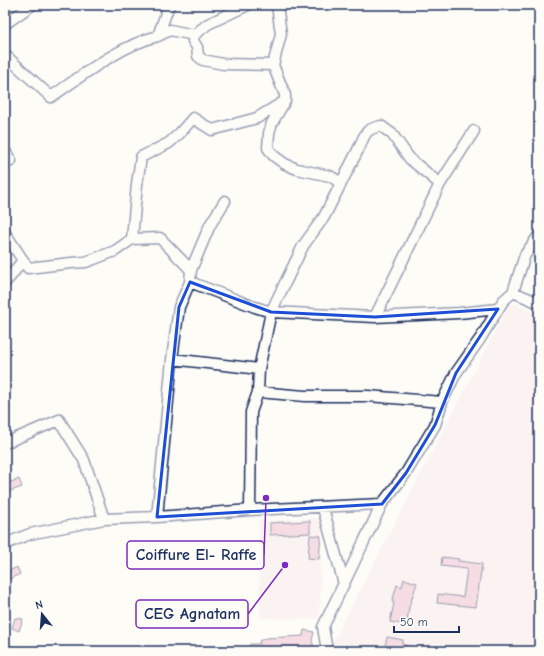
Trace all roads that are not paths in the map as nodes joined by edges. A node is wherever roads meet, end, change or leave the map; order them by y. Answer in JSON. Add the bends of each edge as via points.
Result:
{"nodes":[{"id":1,"x":32,"y":5,"type":"edge"},
{"id":2,"x":169,"y":5,"type":"edge"},
{"id":3,"x":248,"y":5,"type":"edge"},
{"id":4,"x":277,"y":5,"type":"edge"},
{"id":5,"x":5,"y":24,"type":"edge"},
{"id":6,"x":194,"y":35,"type":"junction"},
{"id":7,"x":158,"y":36,"type":"junction"},
{"id":8,"x":5,"y":55,"type":"edge"},
{"id":9,"x":273,"y":65,"type":"junction"},
{"id":10,"x":285,"y":101,"type":"junction"},
{"id":11,"x":474,"y":131,"type":"dead end"},
{"id":12,"x":5,"y":151,"type":"edge"},
{"id":13,"x":12,"y":161,"type":"dead end"},
{"id":14,"x":341,"y":183,"type":"junction"},
{"id":15,"x":440,"y":184,"type":"junction"},
{"id":16,"x":225,"y":201,"type":"dead end"},
{"id":17,"x":5,"y":233,"type":"edge"},
{"id":18,"x":539,"y":235,"type":"edge"},
{"id":19,"x":132,"y":239,"type":"junction"},
{"id":20,"x":23,"y":260,"type":"junction"},
{"id":21,"x":191,"y":270,"type":"junction"},
{"id":22,"x":5,"y":282,"type":"edge"},
{"id":23,"x":190,"y":282,"type":"junction"},
{"id":24,"x":513,"y":292,"type":"junction"},
{"id":25,"x":539,"y":303,"type":"edge"},
{"id":26,"x":498,"y":308,"type":"junction"},
{"id":27,"x":271,"y":312,"type":"junction"},
{"id":28,"x":375,"y":317,"type":"junction"},
{"id":29,"x":172,"y":359,"type":"junction"},
{"id":30,"x":259,"y":369,"type":"junction"},
{"id":31,"x":258,"y":392,"type":"junction"},
{"id":32,"x":442,"y":402,"type":"junction"},
{"id":33,"x":5,"y":443,"type":"edge"},
{"id":34,"x":382,"y":504,"type":"junction"},
{"id":35,"x":323,"y":508,"type":"junction"},
{"id":36,"x":250,"y":510,"type":"junction"},
{"id":37,"x":157,"y":517,"type":"junction"},
{"id":38,"x":111,"y":518,"type":"junction"},
{"id":39,"x":5,"y":544,"type":"edge"},
{"id":40,"x":344,"y":584,"type":"junction"},
{"id":41,"x":327,"y":651,"type":"edge"}],
"edges":[{"from":1,"to":5,"type":"street"},
{"from":2,"to":7,"type":"street"},
{"from":3,"to":6,"type":"street","via":[[208,24]]},
{"from":4,"to":9,"type":"street","via":[[281,34]]},
{"from":6,"to":7,"type":"street","via":[[170,30]]},
{"from":6,"to":9,"type":"street","via":[[193,41],[198,56],[203,60],[223,64]]},
{"from":7,"to":8,"type":"street","via":[[146,39],[101,62],[51,97]]},
{"from":9,"to":10,"type":"street"},
{"from":10,"to":14,"type":"street","via":[[272,123],[268,148],[285,164],[330,176]]},
{"from":10,"to":19,"type":"street","via":[[256,118],[212,130],[193,118],[169,143],[141,158]]},
{"from":11,"to":15,"type":"street"},
{"from":12,"to":13,"type":"street"},
{"from":14,"to":15,"type":"street","via":[[364,134],[372,128],[381,126],[392,134],[410,159]]},
{"from":14,"to":27,"type":"street","via":[[324,217],[303,246]]},
{"from":15,"to":28,"type":"street"},
{"from":16,"to":21,"type":"street","via":[[210,225]]},
{"from":17,"to":20,"type":"street"},
{"from":18,"to":24,"type":"street","via":[[526,255]]},
{"from":19,"to":20,"type":"street","via":[[115,251],[86,262],[28,268]]},
{"from":19,"to":21,"type":"street","via":[[160,238]]},
{"from":20,"to":22,"type":"street"},
{"from":21,"to":23,"type":"street"},
{"from":23,"to":27,"type":"street"},
{"from":23,"to":29,"type":"street","via":[[180,307]]},
{"from":24,"to":25,"type":"street"},
{"from":24,"to":26,"type":"street"},
{"from":26,"to":28,"type":"street","via":[[459,313]]},
{"from":26,"to":32,"type":"street","via":[[456,373]]},
{"from":27,"to":28,"type":"street"},
{"from":27,"to":30,"type":"street"},
{"from":29,"to":30,"type":"street"},
{"from":29,"to":37,"type":"street"},
{"from":30,"to":31,"type":"street"},
{"from":31,"to":32,"type":"street"},
{"from":31,"to":36,"type":"street","via":[[251,412]]},
{"from":32,"to":34,"type":"street","via":[[435,425],[406,473]]},
{"from":33,"to":38,"type":"street","via":[[59,420],[84,460],[100,503]]},
{"from":34,"to":35,"type":"street"},
{"from":34,"to":40,"type":"street"},
{"from":35,"to":36,"type":"street"},
{"from":35,"to":40,"type":"street"},
{"from":36,"to":37,"type":"street"},
{"from":37,"to":38,"type":"street"},
{"from":38,"to":39,"type":"street","via":[[30,534]]},
{"from":40,"to":41,"type":"street","via":[[323,627]]}]}
